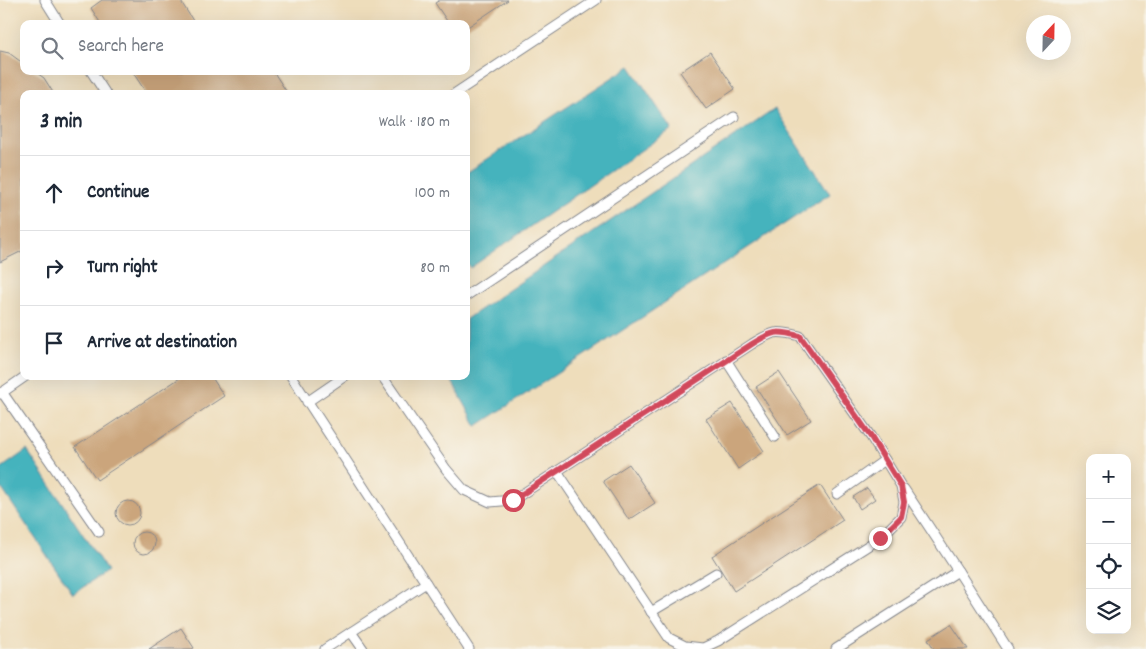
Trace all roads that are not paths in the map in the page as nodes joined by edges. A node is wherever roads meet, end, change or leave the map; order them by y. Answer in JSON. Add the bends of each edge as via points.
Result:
{"nodes":[{"id":1,"x":45,"y":0,"type":"edge"},
{"id":2,"x":596,"y":0,"type":"edge"},
{"id":3,"x":58,"y":20,"type":"edge"},
{"id":4,"x":94,"y":75,"type":"edge"},
{"id":5,"x":103,"y":90,"type":"edge"},
{"id":6,"x":460,"y":90,"type":"edge"},
{"id":7,"x":734,"y":117,"type":"dead end"},
{"id":8,"x":470,"y":293,"type":"edge"},
{"id":9,"x":726,"y":360,"type":"junction"},
{"id":10,"x":20,"y":380,"type":"edge"},
{"id":11,"x":293,"y":380,"type":"edge"},
{"id":12,"x":339,"y":380,"type":"edge"},
{"id":13,"x":385,"y":380,"type":"edge"},
{"id":14,"x":1,"y":393,"type":"edge"},
{"id":15,"x":307,"y":402,"type":"junction"},
{"id":16,"x":775,"y":437,"type":"dead end"},
{"id":17,"x":885,"y":460,"type":"junction"},
{"id":18,"x":557,"y":471,"type":"junction"},
{"id":19,"x":901,"y":486,"type":"junction"},
{"id":20,"x":837,"y":494,"type":"dead end"},
{"id":21,"x":99,"y":532,"type":"dead end"},
{"id":22,"x":958,"y":571,"type":"junction"},
{"id":23,"x":716,"y":573,"type":"dead end"},
{"id":24,"x":426,"y":583,"type":"junction"},
{"id":25,"x":651,"y":612,"type":"junction"},
{"id":26,"x":351,"y":632,"type":"junction"},
{"id":27,"x":669,"y":638,"type":"junction"},
{"id":28,"x":325,"y":649,"type":"edge"},
{"id":29,"x":363,"y":649,"type":"edge"},
{"id":30,"x":469,"y":649,"type":"edge"},
{"id":31,"x":676,"y":649,"type":"edge"},
{"id":32,"x":836,"y":649,"type":"edge"},
{"id":33,"x":1008,"y":649,"type":"edge"}],
"edges":[{"from":1,"to":3,"type":"lane"},
{"from":2,"to":6,"type":"lane"},
{"from":4,"to":5,"type":"lane"},
{"from":7,"to":8,"type":"lane"},
{"from":9,"to":16,"type":"lane"},
{"from":9,"to":17,"type":"lane","via":[[770,333],[800,336]]},
{"from":9,"to":18,"type":"lane"},
{"from":10,"to":14,"type":"lane"},
{"from":11,"to":15,"type":"lane"},
{"from":12,"to":15,"type":"lane"},
{"from":13,"to":18,"type":"lane","via":[[464,490],[490,502],[513,500]]},
{"from":14,"to":21,"type":"lane"},
{"from":15,"to":24,"type":"lane"},
{"from":17,"to":19,"type":"lane"},
{"from":17,"to":20,"type":"lane"},
{"from":18,"to":25,"type":"lane"},
{"from":19,"to":22,"type":"lane"},
{"from":19,"to":27,"type":"lane","via":[[904,502],[901,517],[880,538],[704,648],[685,646]]},
{"from":22,"to":32,"type":"lane"},
{"from":22,"to":33,"type":"lane"},
{"from":23,"to":25,"type":"lane"},
{"from":24,"to":26,"type":"lane"},
{"from":24,"to":30,"type":"lane"},
{"from":25,"to":27,"type":"lane"},
{"from":26,"to":28,"type":"lane"},
{"from":26,"to":29,"type":"lane"},
{"from":27,"to":31,"type":"lane"}]}
